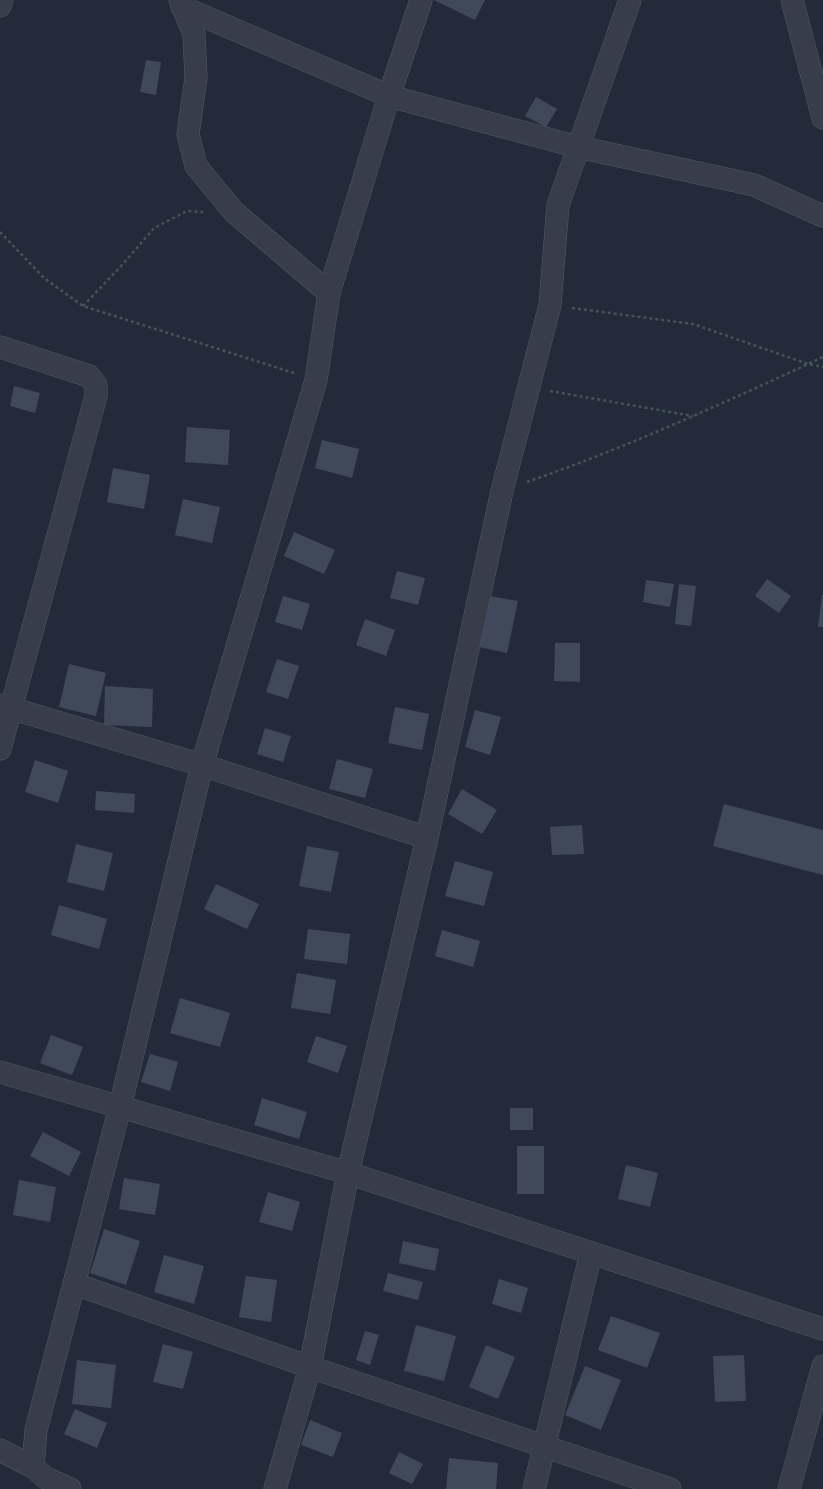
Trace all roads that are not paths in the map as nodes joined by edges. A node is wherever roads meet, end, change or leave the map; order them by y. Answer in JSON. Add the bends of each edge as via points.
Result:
{"nodes":[{"id":1,"x":2,"y":0,"type":"edge"},
{"id":2,"x":421,"y":0,"type":"edge"},
{"id":3,"x":630,"y":0,"type":"edge"},
{"id":4,"x":792,"y":0,"type":"edge"},
{"id":5,"x":181,"y":4,"type":"edge"},
{"id":6,"x":0,"y":6,"type":"edge"},
{"id":7,"x":389,"y":96,"type":"junction"},
{"id":8,"x":823,"y":118,"type":"edge"},
{"id":9,"x":578,"y":147,"type":"junction"},
{"id":10,"x":823,"y":216,"type":"edge"},
{"id":11,"x":329,"y":293,"type":"junction"},
{"id":12,"x":0,"y":347,"type":"edge"},
{"id":13,"x":5,"y":707,"type":"edge"},
{"id":14,"x":0,"y":749,"type":"edge"},
{"id":15,"x":202,"y":765,"type":"junction"},
{"id":16,"x":427,"y":838,"type":"junction"},
{"id":17,"x":0,"y":1072,"type":"edge"},
{"id":18,"x":120,"y":1107,"type":"junction"},
{"id":19,"x":348,"y":1173,"type":"junction"},
{"id":20,"x":591,"y":1253,"type":"junction"},
{"id":21,"x":75,"y":1284,"type":"junction"},
{"id":22,"x":823,"y":1329,"type":"edge"},
{"id":23,"x":823,"y":1366,"type":"edge"},
{"id":24,"x":310,"y":1367,"type":"junction"},
{"id":25,"x":545,"y":1447,"type":"junction"},
{"id":26,"x":0,"y":1450,"type":"edge"},
{"id":27,"x":33,"y":1467,"type":"junction"},
{"id":28,"x":70,"y":1489,"type":"edge"},
{"id":29,"x":275,"y":1489,"type":"edge"},
{"id":30,"x":534,"y":1489,"type":"edge"},
{"id":31,"x":670,"y":1489,"type":"edge"},
{"id":32,"x":789,"y":1489,"type":"edge"}],
"edges":[{"from":1,"to":6,"type":"street"},
{"from":2,"to":7,"type":"street"},
{"from":3,"to":9,"type":"street"},
{"from":4,"to":8,"type":"street"},
{"from":5,"to":7,"type":"street"},
{"from":5,"to":11,"type":"street","via":[[194,34],[196,78],[188,134],[196,166],[234,212]]},
{"from":7,"to":9,"type":"street"},
{"from":7,"to":11,"type":"street"},
{"from":9,"to":10,"type":"street","via":[[754,184]]},
{"from":9,"to":16,"type":"street","via":[[558,205],[550,305],[502,491]]},
{"from":11,"to":15,"type":"street","via":[[316,380]]},
{"from":12,"to":13,"type":"street","via":[[90,376],[96,385],[96,396]]},
{"from":13,"to":14,"type":"street"},
{"from":13,"to":15,"type":"street"},
{"from":15,"to":16,"type":"street"},
{"from":15,"to":18,"type":"street"},
{"from":16,"to":19,"type":"street"},
{"from":17,"to":18,"type":"street"},
{"from":18,"to":19,"type":"street"},
{"from":18,"to":21,"type":"street"},
{"from":19,"to":20,"type":"street"},
{"from":19,"to":24,"type":"street"},
{"from":20,"to":22,"type":"street"},
{"from":20,"to":25,"type":"street"},
{"from":21,"to":24,"type":"street"},
{"from":21,"to":27,"type":"street","via":[[36,1430]]},
{"from":23,"to":32,"type":"street"},
{"from":24,"to":25,"type":"street"},
{"from":24,"to":29,"type":"street"},
{"from":25,"to":30,"type":"street"},
{"from":25,"to":31,"type":"street"},
{"from":26,"to":27,"type":"street"},
{"from":27,"to":28,"type":"street","via":[[46,1478]]}]}
